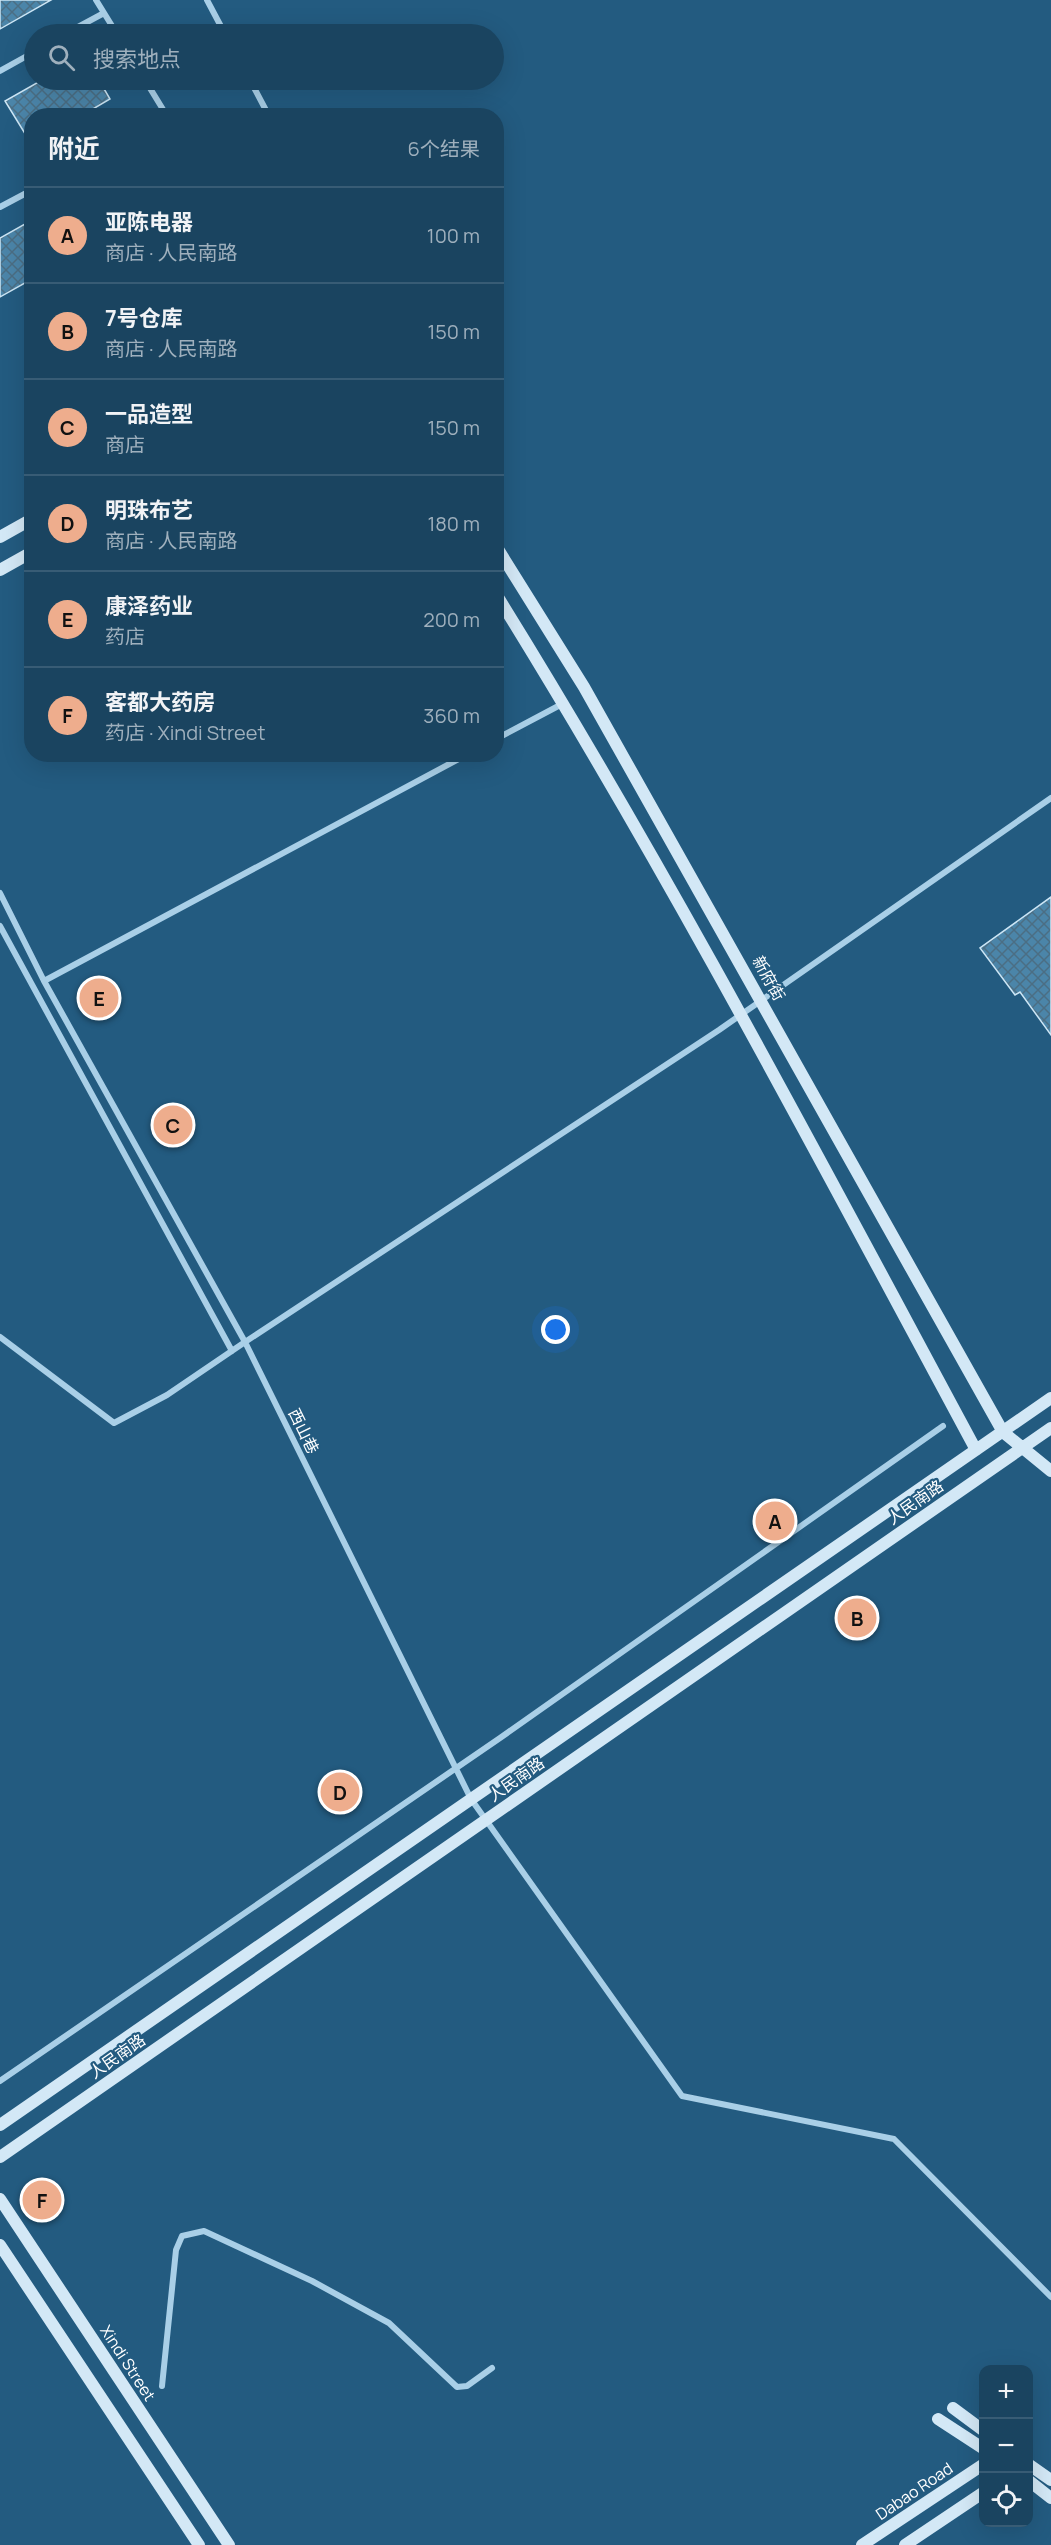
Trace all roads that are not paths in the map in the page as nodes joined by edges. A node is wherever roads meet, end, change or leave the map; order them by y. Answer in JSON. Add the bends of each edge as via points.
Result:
{"nodes":[{"id":1,"x":96,"y":0,"type":"edge"},
{"id":2,"x":207,"y":0,"type":"edge"},
{"id":3,"x":104,"y":13,"type":"junction"},
{"id":4,"x":84,"y":24,"type":"edge"},
{"id":5,"x":111,"y":24,"type":"edge"},
{"id":6,"x":220,"y":24,"type":"edge"},
{"id":7,"x":24,"y":58,"type":"edge"},
{"id":8,"x":0,"y":71,"type":"edge"},
{"id":9,"x":151,"y":90,"type":"edge"},
{"id":10,"x":255,"y":90,"type":"edge"},
{"id":11,"x":162,"y":108,"type":"edge"},
{"id":12,"x":265,"y":108,"type":"edge"},
{"id":13,"x":24,"y":194,"type":"edge"},
{"id":14,"x":0,"y":207,"type":"edge"},
{"id":15,"x":24,"y":524,"type":"edge"},
{"id":16,"x":0,"y":537,"type":"edge"},
{"id":17,"x":24,"y":556,"type":"edge"},
{"id":18,"x":504,"y":559,"type":"edge"},
{"id":19,"x":0,"y":570,"type":"edge"},
{"id":20,"x":504,"y":607,"type":"edge"},
{"id":21,"x":564,"y":703,"type":"junction"},
{"id":22,"x":504,"y":735,"type":"edge"},
{"id":23,"x":453,"y":762,"type":"edge"},
{"id":24,"x":1051,"y":798,"type":"edge"},
{"id":25,"x":0,"y":893,"type":"edge"},
{"id":26,"x":0,"y":926,"type":"edge"},
{"id":27,"x":44,"y":981,"type":"junction"},
{"id":28,"x":741,"y":1013,"type":"junction"},
{"id":29,"x":0,"y":1337,"type":"edge"},
{"id":30,"x":245,"y":1342,"type":"junction"},
{"id":31,"x":232,"y":1351,"type":"junction"},
{"id":32,"x":1051,"y":1398,"type":"edge"},
{"id":33,"x":943,"y":1426,"type":"dead end"},
{"id":34,"x":1051,"y":1428,"type":"edge"},
{"id":35,"x":1003,"y":1432,"type":"junction"},
{"id":36,"x":1022,"y":1448,"type":"junction"},
{"id":37,"x":976,"y":1450,"type":"junction"},
{"id":38,"x":1051,"y":1472,"type":"edge"},
{"id":39,"x":471,"y":1799,"type":"junction"},
{"id":40,"x":486,"y":1820,"type":"junction"},
{"id":41,"x":0,"y":2081,"type":"edge"},
{"id":42,"x":0,"y":2125,"type":"edge"},
{"id":43,"x":0,"y":2157,"type":"edge"},
{"id":44,"x":0,"y":2199,"type":"edge"},
{"id":45,"x":0,"y":2245,"type":"edge"},
{"id":46,"x":1051,"y":2297,"type":"edge"},
{"id":47,"x":492,"y":2368,"type":"dead end"},
{"id":48,"x":162,"y":2386,"type":"dead end"},
{"id":49,"x":953,"y":2408,"type":"dead end"},
{"id":50,"x":938,"y":2419,"type":"dead end"},
{"id":51,"x":979,"y":2427,"type":"edge"},
{"id":52,"x":979,"y":2446,"type":"edge"},
{"id":53,"x":979,"y":2467,"type":"edge"},
{"id":54,"x":1033,"y":2467,"type":"edge"},
{"id":55,"x":1051,"y":2480,"type":"edge"},
{"id":56,"x":1033,"y":2483,"type":"edge"},
{"id":57,"x":979,"y":2495,"type":"edge"},
{"id":58,"x":1051,"y":2498,"type":"edge"},
{"id":59,"x":199,"y":2545,"type":"edge"},
{"id":60,"x":229,"y":2545,"type":"edge"},
{"id":61,"x":862,"y":2545,"type":"edge"},
{"id":62,"x":905,"y":2545,"type":"edge"}],
"edges":[{"from":1,"to":3,"type":"street"},
{"from":2,"to":6,"type":"street"},
{"from":3,"to":4,"type":"street"},
{"from":3,"to":5,"type":"street"},
{"from":7,"to":8,"type":"street"},
{"from":9,"to":11,"type":"street"},
{"from":10,"to":12,"type":"street"},
{"from":13,"to":14,"type":"street"},
{"from":15,"to":16,"type":"street"},
{"from":17,"to":19,"type":"street"},
{"from":18,"to":35,"type":"street","name":"新府街","via":[[584,687]]},
{"from":20,"to":21,"type":"street"},
{"from":21,"to":22,"type":"street"},
{"from":21,"to":28,"type":"street"},
{"from":23,"to":27,"type":"street"},
{"from":24,"to":28,"type":"street"},
{"from":25,"to":27,"type":"street","name":"西山巷"},
{"from":26,"to":31,"type":"street"},
{"from":27,"to":30,"type":"street","name":"西山巷"},
{"from":28,"to":30,"type":"street"},
{"from":28,"to":37,"type":"street"},
{"from":29,"to":31,"type":"street","via":[[114,1423],[167,1395]]},
{"from":30,"to":31,"type":"street"},
{"from":30,"to":39,"type":"street","name":"西山巷"},
{"from":32,"to":35,"type":"street","name":"人民南路"},
{"from":33,"to":41,"type":"street","via":[[500,1738]]},
{"from":34,"to":36,"type":"street","name":"人民南路"},
{"from":35,"to":36,"type":"street"},
{"from":35,"to":37,"type":"street","name":"人民南路"},
{"from":36,"to":38,"type":"street"},
{"from":36,"to":40,"type":"street","name":"人民南路"},
{"from":37,"to":39,"type":"street","name":"人民南路"},
{"from":39,"to":40,"type":"street","name":"西山巷"},
{"from":39,"to":42,"type":"street","name":"人民南路"},
{"from":40,"to":43,"type":"street","name":"人民南路"},
{"from":40,"to":46,"type":"street","name":"西山巷","via":[[682,2096],[894,2139]]},
{"from":44,"to":60,"type":"street","name":"Xindi Street"},
{"from":45,"to":59,"type":"street"},
{"from":47,"to":48,"type":"street","via":[[467,2386],[457,2387],[389,2323],[312,2281],[204,2231],[182,2236],[176,2250]]},
{"from":49,"to":51,"type":"street"},
{"from":50,"to":52,"type":"street"},
{"from":53,"to":61,"type":"street","name":"Dabao Road"},
{"from":54,"to":55,"type":"street"},
{"from":56,"to":58,"type":"street"},
{"from":57,"to":62,"type":"street"}]}
